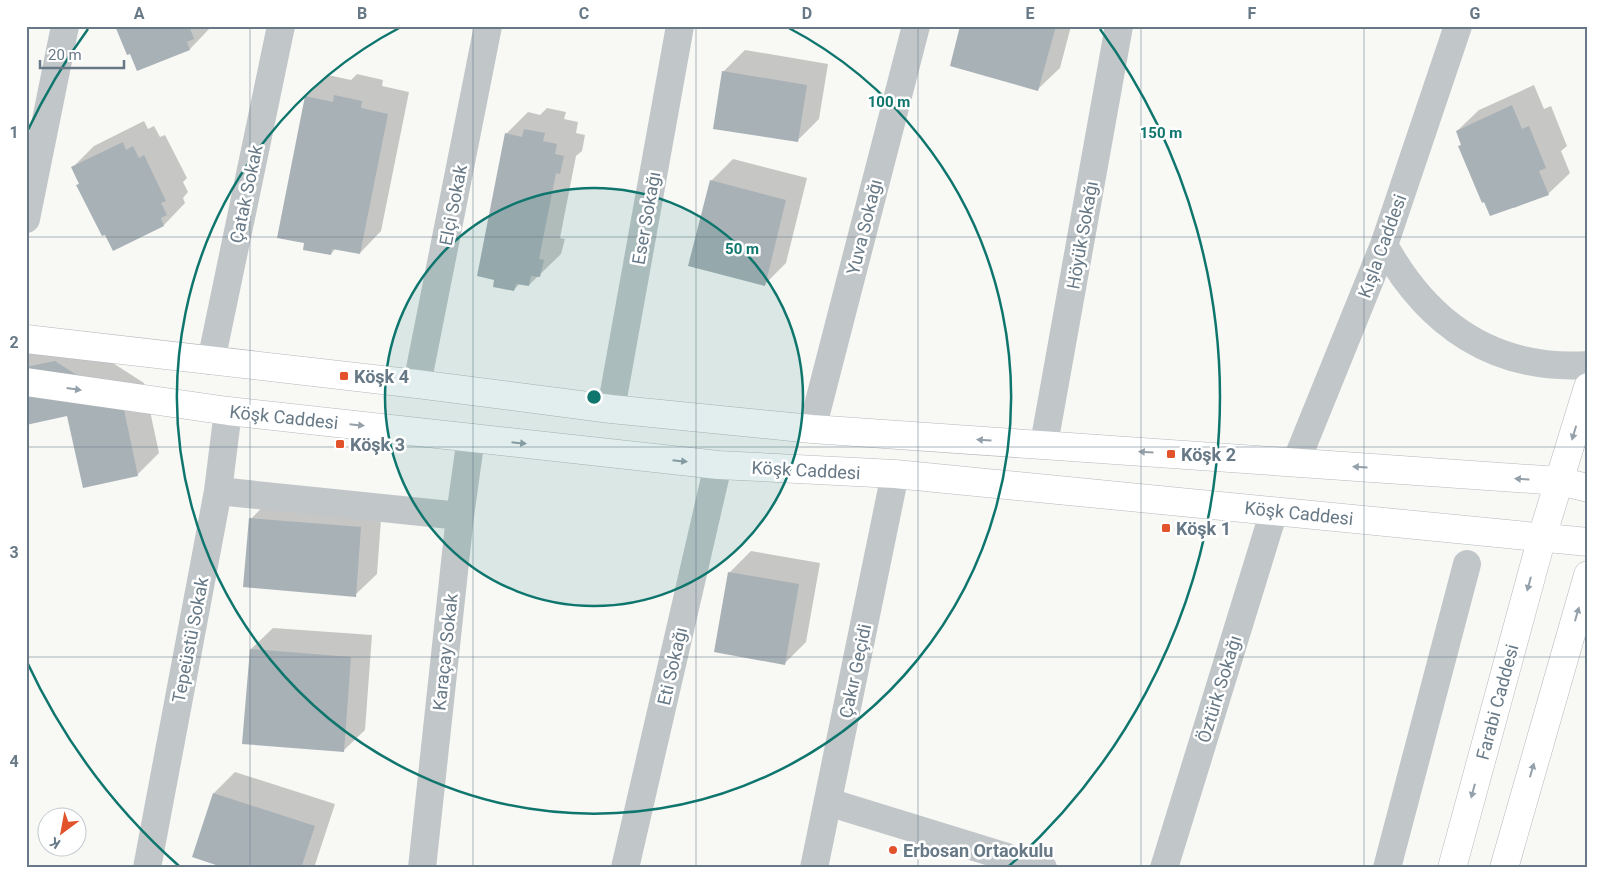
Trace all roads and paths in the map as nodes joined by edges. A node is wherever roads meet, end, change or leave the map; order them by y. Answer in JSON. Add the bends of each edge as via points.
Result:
{"nodes":[{"id":1,"x":65,"y":26,"type":"edge"},
{"id":2,"x":280,"y":26,"type":"edge"},
{"id":3,"x":488,"y":26,"type":"edge"},
{"id":4,"x":680,"y":26,"type":"edge"},
{"id":5,"x":916,"y":26,"type":"edge"},
{"id":6,"x":1119,"y":26,"type":"edge"},
{"id":7,"x":1458,"y":26,"type":"edge"},
{"id":8,"x":26,"y":219,"type":"edge"},
{"id":9,"x":1384,"y":245,"type":"junction"},
{"id":10,"x":26,"y":339,"type":"edge"},
{"id":11,"x":211,"y":361,"type":"junction"},
{"id":12,"x":1588,"y":365,"type":"edge"},
{"id":13,"x":26,"y":382,"type":"edge"},
{"id":14,"x":418,"y":384,"type":"junction"},
{"id":15,"x":1588,"y":387,"type":"edge"},
{"id":16,"x":610,"y":409,"type":"junction"},
{"id":17,"x":228,"y":411,"type":"junction"},
{"id":18,"x":812,"y":429,"type":"junction"},
{"id":19,"x":471,"y":437,"type":"junction"},
{"id":20,"x":1044,"y":444,"type":"junction"},
{"id":21,"x":1296,"y":462,"type":"junction"},
{"id":22,"x":718,"y":465,"type":"junction"},
{"id":23,"x":895,"y":474,"type":"junction"},
{"id":24,"x":1559,"y":481,"type":"junction"},
{"id":25,"x":1588,"y":488,"type":"edge"},
{"id":26,"x":218,"y":491,"type":"junction"},
{"id":27,"x":1274,"y":511,"type":"junction"},
{"id":28,"x":460,"y":516,"type":"junction"},
{"id":29,"x":1542,"y":537,"type":"junction"},
{"id":30,"x":1588,"y":542,"type":"edge"},
{"id":31,"x":1467,"y":564,"type":"dead end"},
{"id":32,"x":1588,"y":575,"type":"edge"},
{"id":33,"x":828,"y":802,"type":"junction"},
{"id":34,"x":147,"y":868,"type":"edge"},
{"id":35,"x":422,"y":868,"type":"edge"},
{"id":36,"x":625,"y":868,"type":"edge"},
{"id":37,"x":814,"y":868,"type":"edge"},
{"id":38,"x":1043,"y":868,"type":"edge"},
{"id":39,"x":1164,"y":868,"type":"edge"},
{"id":40,"x":1388,"y":868,"type":"edge"},
{"id":41,"x":1452,"y":868,"type":"edge"},
{"id":42,"x":1504,"y":868,"type":"edge"}],
"edges":[{"from":1,"to":8,"type":"street"},
{"from":2,"to":11,"type":"street","name":"Çatak Sokak"},
{"from":3,"to":14,"type":"street","name":"Elçi Sokak"},
{"from":4,"to":16,"type":"street","name":"Eser Sokağı"},
{"from":5,"to":18,"type":"street","name":"Yuva Sokağı"},
{"from":6,"to":20,"type":"street","name":"Höyük Sokağı"},
{"from":7,"to":9,"type":"street","name":"Kışla Caddesi"},
{"from":9,"to":12,"type":"street","via":[[1414,292],[1455,329],[1479,344],[1526,361],[1549,365]]},
{"from":9,"to":21,"type":"street","name":"Kışla Caddesi"},
{"from":10,"to":11,"type":"street"},
{"from":11,"to":14,"type":"street"},
{"from":13,"to":17,"type":"street","name":"Köşk Caddesi","one_way":true},
{"from":14,"to":16,"type":"street"},
{"from":15,"to":24,"type":"street","name":"Farabi Caddesi","one_way":true},
{"from":16,"to":18,"type":"street"},
{"from":17,"to":19,"type":"street","name":"Köşk Caddesi","one_way":true},
{"from":17,"to":26,"type":"street","name":"Tepeüstü Sokak"},
{"from":20,"to":18,"type":"street","one_way":true},
{"from":19,"to":22,"type":"street","name":"Köşk Caddesi","one_way":true},
{"from":19,"to":28,"type":"street","name":"Karaçay Sokak"},
{"from":21,"to":20,"type":"street","one_way":true},
{"from":24,"to":21,"type":"street","one_way":true},
{"from":22,"to":23,"type":"street","name":"Köşk Caddesi"},
{"from":22,"to":36,"type":"street","name":"Eti Sokağı"},
{"from":23,"to":27,"type":"street","name":"Köşk Caddesi"},
{"from":23,"to":33,"type":"street","name":"Çakır Geçidi"},
{"from":24,"to":25,"type":"street"},
{"from":24,"to":29,"type":"street","name":"Farabi Caddesi"},
{"from":26,"to":28,"type":"street"},
{"from":26,"to":34,"type":"street","name":"Tepeüstü Sokak"},
{"from":27,"to":29,"type":"street","name":"Köşk Caddesi"},
{"from":27,"to":39,"type":"street","name":"Öztürk Sokağı"},
{"from":28,"to":35,"type":"street","name":"Karaçay Sokak"},
{"from":29,"to":30,"type":"street","name":"Köşk Caddesi"},
{"from":29,"to":41,"type":"street","name":"Farabi Caddesi","one_way":true},
{"from":31,"to":40,"type":"street"},
{"from":42,"to":32,"type":"street","one_way":true},
{"from":33,"to":37,"type":"street","name":"Çakır Geçidi"},
{"from":33,"to":38,"type":"street"}]}
